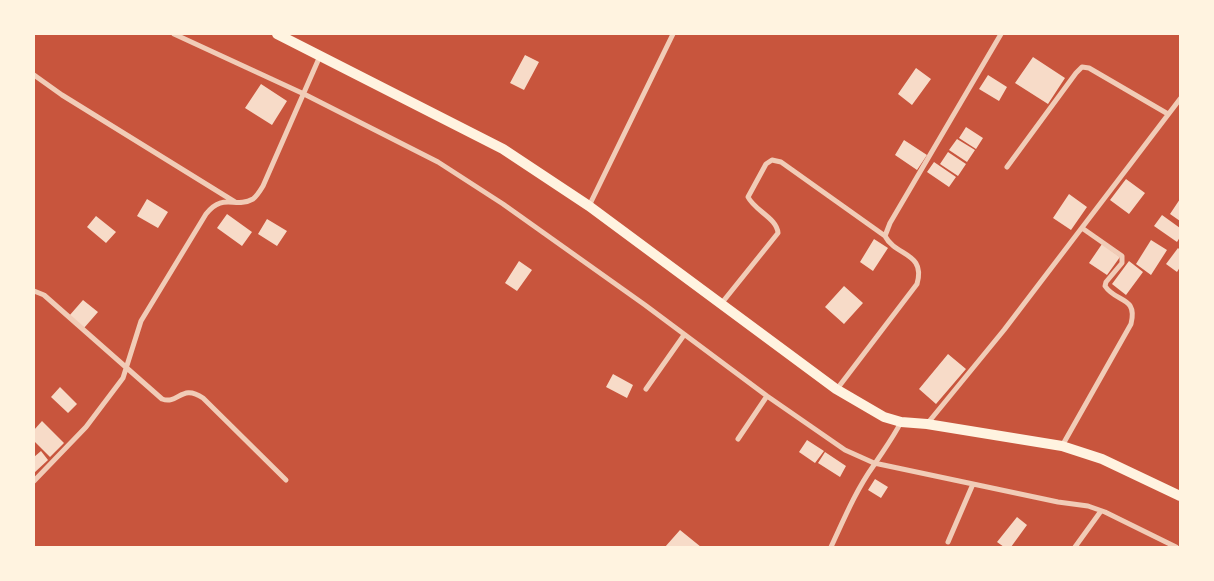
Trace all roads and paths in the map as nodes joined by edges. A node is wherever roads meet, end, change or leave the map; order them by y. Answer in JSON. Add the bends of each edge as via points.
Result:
{"nodes":[{"id":1,"x":174,"y":34,"type":"edge"},
{"id":2,"x":277,"y":34,"type":"edge"},
{"id":3,"x":673,"y":34,"type":"edge"},
{"id":4,"x":1001,"y":34,"type":"edge"},
{"id":5,"x":320,"y":55,"type":"junction"},
{"id":6,"x":34,"y":75,"type":"edge"},
{"id":7,"x":304,"y":94,"type":"junction"},
{"id":8,"x":1180,"y":99,"type":"edge"},
{"id":9,"x":1168,"y":114,"type":"junction"},
{"id":10,"x":1007,"y":167,"type":"dead end"},
{"id":11,"x":235,"y":202,"type":"junction"},
{"id":12,"x":589,"y":206,"type":"junction"},
{"id":13,"x":1082,"y":228,"type":"junction"},
{"id":14,"x":885,"y":236,"type":"junction"},
{"id":15,"x":34,"y":291,"type":"edge"},
{"id":16,"x":721,"y":304,"type":"junction"},
{"id":17,"x":684,"y":335,"type":"junction"},
{"id":18,"x":126,"y":367,"type":"junction"},
{"id":19,"x":836,"y":389,"type":"junction"},
{"id":20,"x":646,"y":390,"type":"dead end"},
{"id":21,"x":767,"y":396,"type":"junction"},
{"id":22,"x":901,"y":422,"type":"junction"},
{"id":23,"x":927,"y":424,"type":"junction"},
{"id":24,"x":738,"y":439,"type":"dead end"},
{"id":25,"x":1062,"y":446,"type":"junction"},
{"id":26,"x":874,"y":464,"type":"junction"},
{"id":27,"x":286,"y":480,"type":"dead end"},
{"id":28,"x":34,"y":481,"type":"edge"},
{"id":29,"x":973,"y":484,"type":"junction"},
{"id":30,"x":1180,"y":496,"type":"edge"},
{"id":31,"x":1101,"y":511,"type":"junction"},
{"id":32,"x":948,"y":542,"type":"dead end"},
{"id":33,"x":831,"y":547,"type":"edge"},
{"id":34,"x":1075,"y":547,"type":"edge"},
{"id":35,"x":1175,"y":547,"type":"edge"}],
"edges":[{"from":1,"to":7,"type":"street"},
{"from":2,"to":5,"type":"main road"},
{"from":3,"to":12,"type":"street"},
{"from":4,"to":14,"type":"street"},
{"from":5,"to":7,"type":"street"},
{"from":5,"to":12,"type":"main road","via":[[503,149]]},
{"from":6,"to":11,"type":"street"},
{"from":7,"to":11,"type":"street","via":[[263,186],[253,199]]},
{"from":7,"to":17,"type":"street","via":[[446,167],[503,204]]},
{"from":8,"to":9,"type":"street"},
{"from":9,"to":10,"type":"street","via":[[1082,67]]},
{"from":9,"to":13,"type":"street"},
{"from":11,"to":18,"type":"street","via":[[220,202],[206,214],[141,320]]},
{"from":12,"to":16,"type":"main road"},
{"from":13,"to":23,"type":"street"},
{"from":13,"to":25,"type":"street","via":[[1122,256],[1122,262],[1104,286],[1132,307],[1133,315],[1131,324]]},
{"from":14,"to":16,"type":"street","via":[[781,162],[772,160],[766,164],[748,197],[751,204],[778,228],[778,233]]},
{"from":14,"to":19,"type":"street","via":[[888,242],[915,261],[919,268],[917,284]]},
{"from":15,"to":18,"type":"street","via":[[44,295]]},
{"from":16,"to":19,"type":"main road"},
{"from":17,"to":20,"type":"street"},
{"from":17,"to":21,"type":"street"},
{"from":18,"to":27,"type":"street","via":[[167,401],[195,392]]},
{"from":18,"to":28,"type":"street","via":[[123,378],[86,427]]},
{"from":19,"to":22,"type":"main road","via":[[884,417]]},
{"from":21,"to":24,"type":"street"},
{"from":21,"to":26,"type":"street","via":[[845,450]]},
{"from":22,"to":23,"type":"main road"},
{"from":22,"to":26,"type":"street"},
{"from":23,"to":25,"type":"main road"},
{"from":25,"to":30,"type":"main road","via":[[1102,459]]},
{"from":26,"to":29,"type":"street"},
{"from":26,"to":33,"type":"street","via":[[850,504]]},
{"from":29,"to":31,"type":"street"},
{"from":29,"to":32,"type":"street"},
{"from":31,"to":34,"type":"street"},
{"from":31,"to":35,"type":"street"}]}
